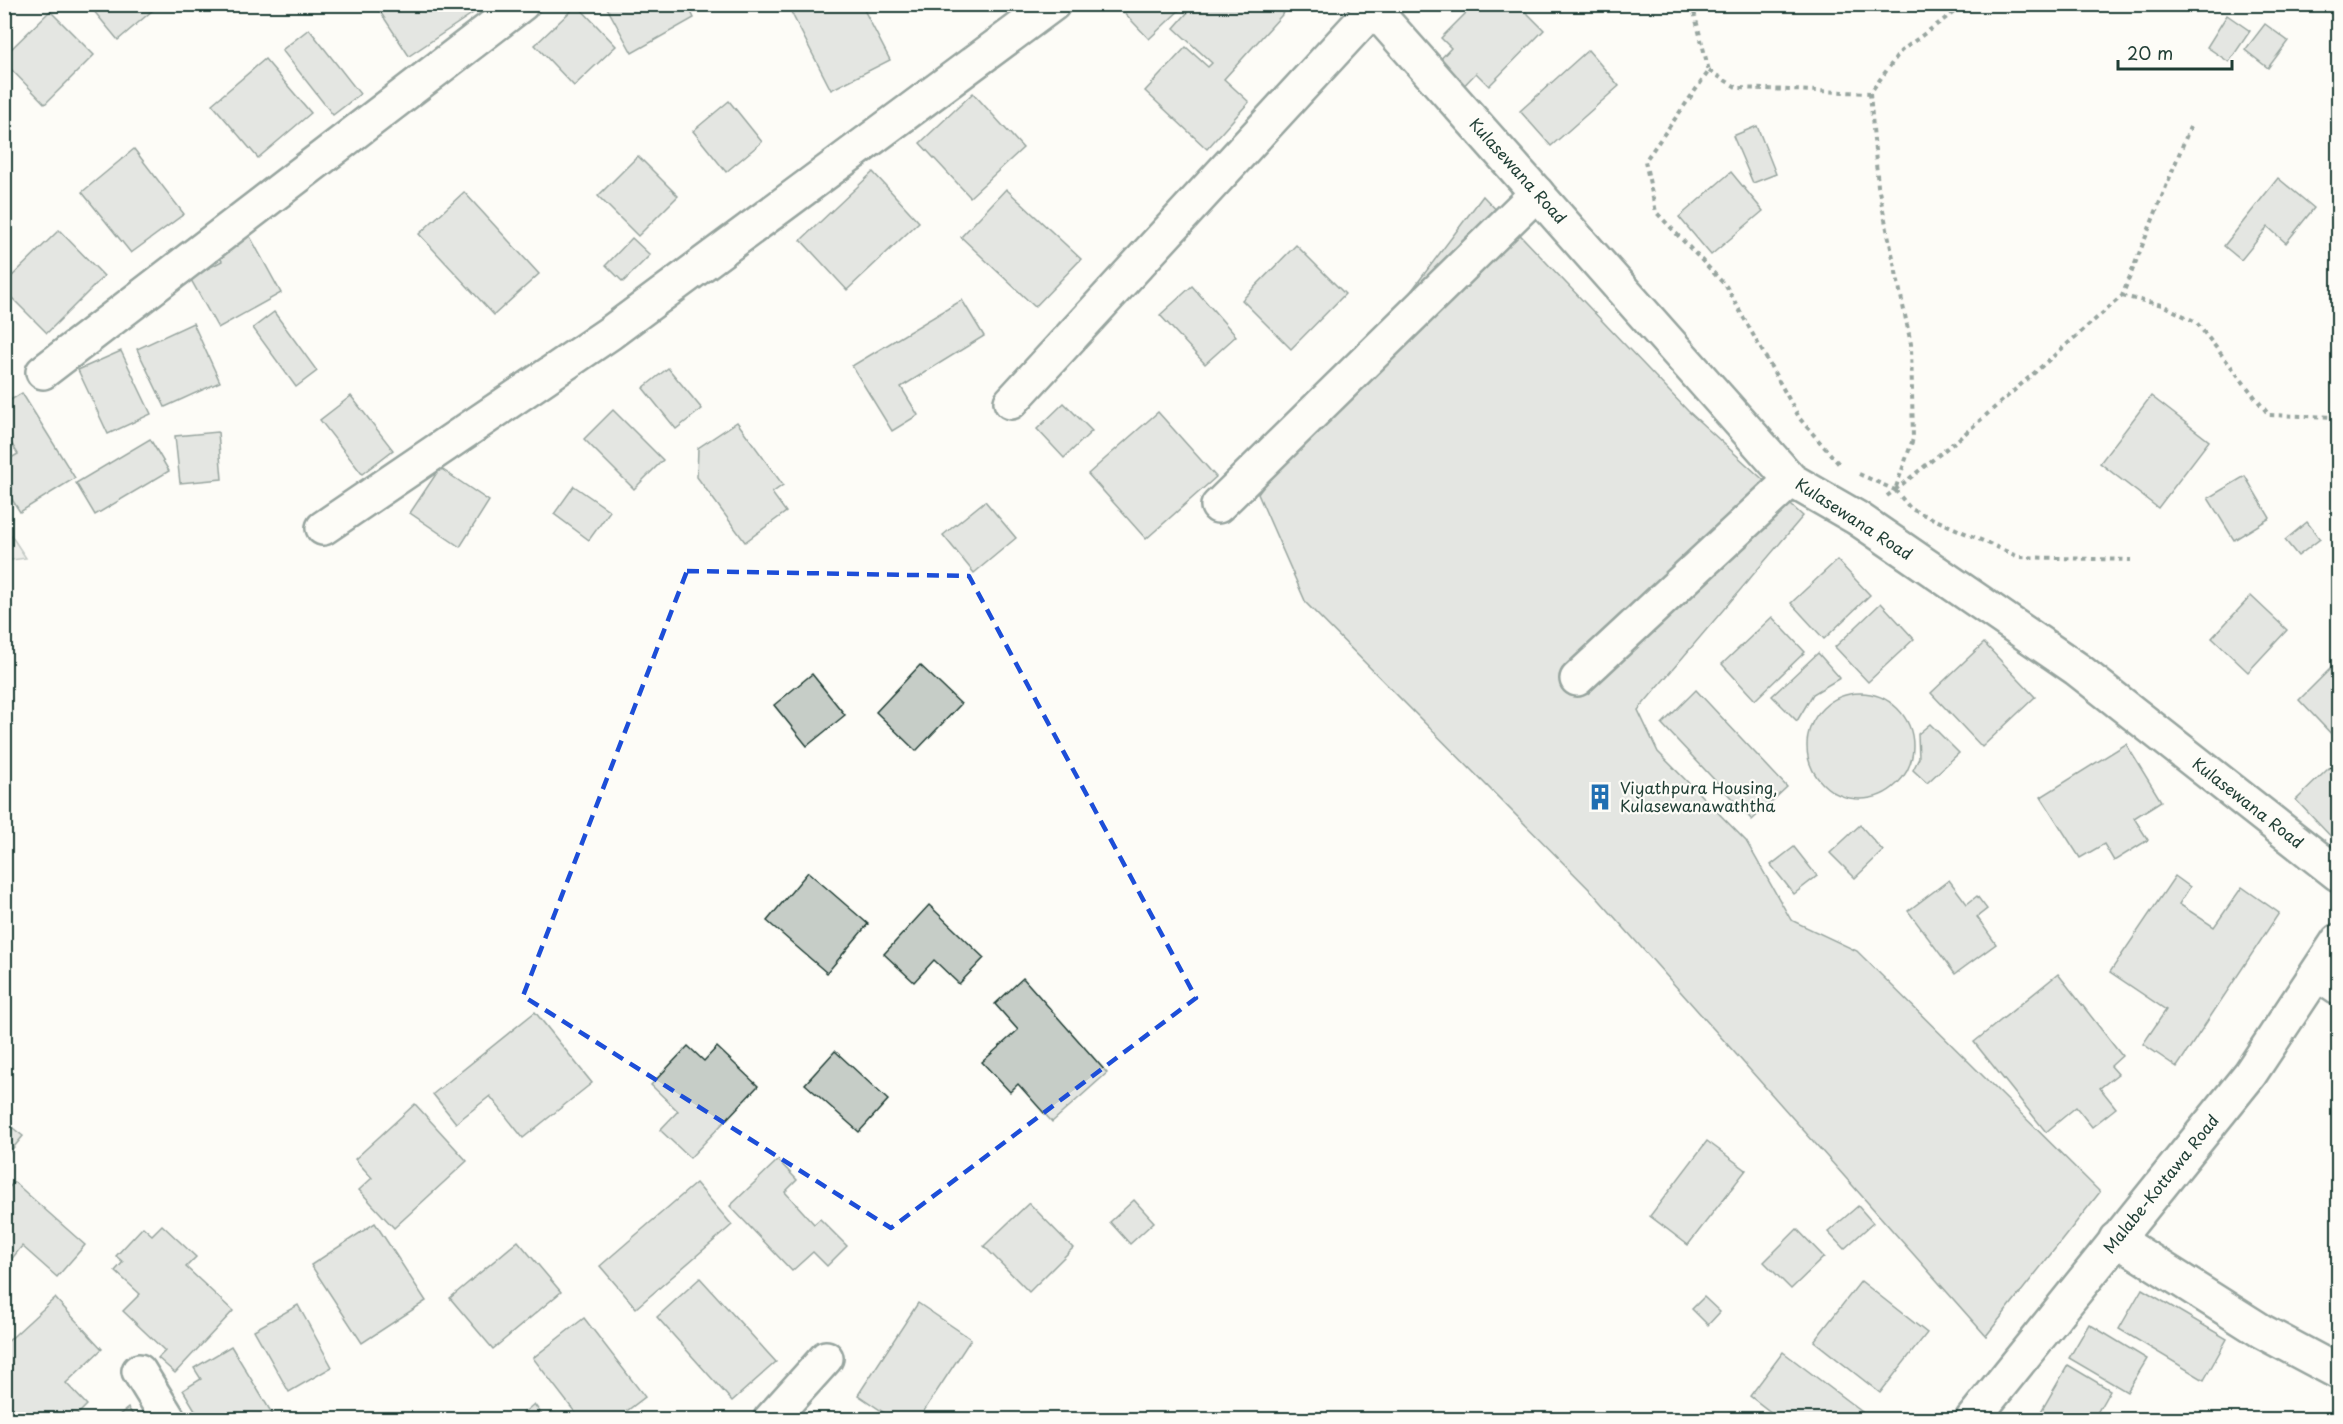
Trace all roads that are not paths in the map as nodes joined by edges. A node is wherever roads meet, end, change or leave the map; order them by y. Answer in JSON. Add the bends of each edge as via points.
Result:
{"nodes":[{"id":1,"x":522,"y":4,"type":"edge"},
{"id":2,"x":1053,"y":4,"type":"edge"},
{"id":3,"x":1372,"y":6,"type":"edge"},
{"id":4,"x":1537,"y":193,"type":"junction"},
{"id":5,"x":43,"y":372,"type":"dead end"},
{"id":6,"x":1011,"y":402,"type":"dead end"},
{"id":7,"x":1791,"y":480,"type":"junction"},
{"id":8,"x":1218,"y":506,"type":"dead end"},
{"id":9,"x":323,"y":528,"type":"dead end"},
{"id":10,"x":1577,"y":679,"type":"dead end"},
{"id":11,"x":2338,"y":874,"type":"edge"},
{"id":12,"x":2338,"y":941,"type":"edge"},
{"id":13,"x":2328,"y":981,"type":"edge"},
{"id":14,"x":2116,"y":1239,"type":"junction"},
{"id":15,"x":826,"y":1358,"type":"dead end"},
{"id":16,"x":140,"y":1371,"type":"dead end"},
{"id":17,"x":2338,"y":1371,"type":"edge"},
{"id":18,"x":1979,"y":1417,"type":"edge"},
{"id":19,"x":169,"y":1419,"type":"edge"},
{"id":20,"x":770,"y":1419,"type":"edge"}],
"edges":[{"from":1,"to":5,"type":"street"},
{"from":2,"to":9,"type":"street","via":[[610,333]]},
{"from":3,"to":4,"type":"street","name":"Kulasewana Road"},
{"from":3,"to":6,"type":"street"},
{"from":4,"to":7,"type":"street","name":"Kulasewana Road"},
{"from":4,"to":8,"type":"street"},
{"from":7,"to":10,"type":"street"},
{"from":7,"to":11,"type":"street","name":"Kulasewana Road","via":[[1857,518],[2077,669]]},
{"from":12,"to":13,"type":"street","name":"Malabe-Kottawa Road"},
{"from":13,"to":14,"type":"street","name":"Malabe-Kottawa Road"},
{"from":14,"to":17,"type":"street","via":[[2263,1332]]},
{"from":14,"to":18,"type":"street","name":"Malabe-Kottawa Road"},
{"from":15,"to":20,"type":"street"},
{"from":16,"to":19,"type":"street"}]}
